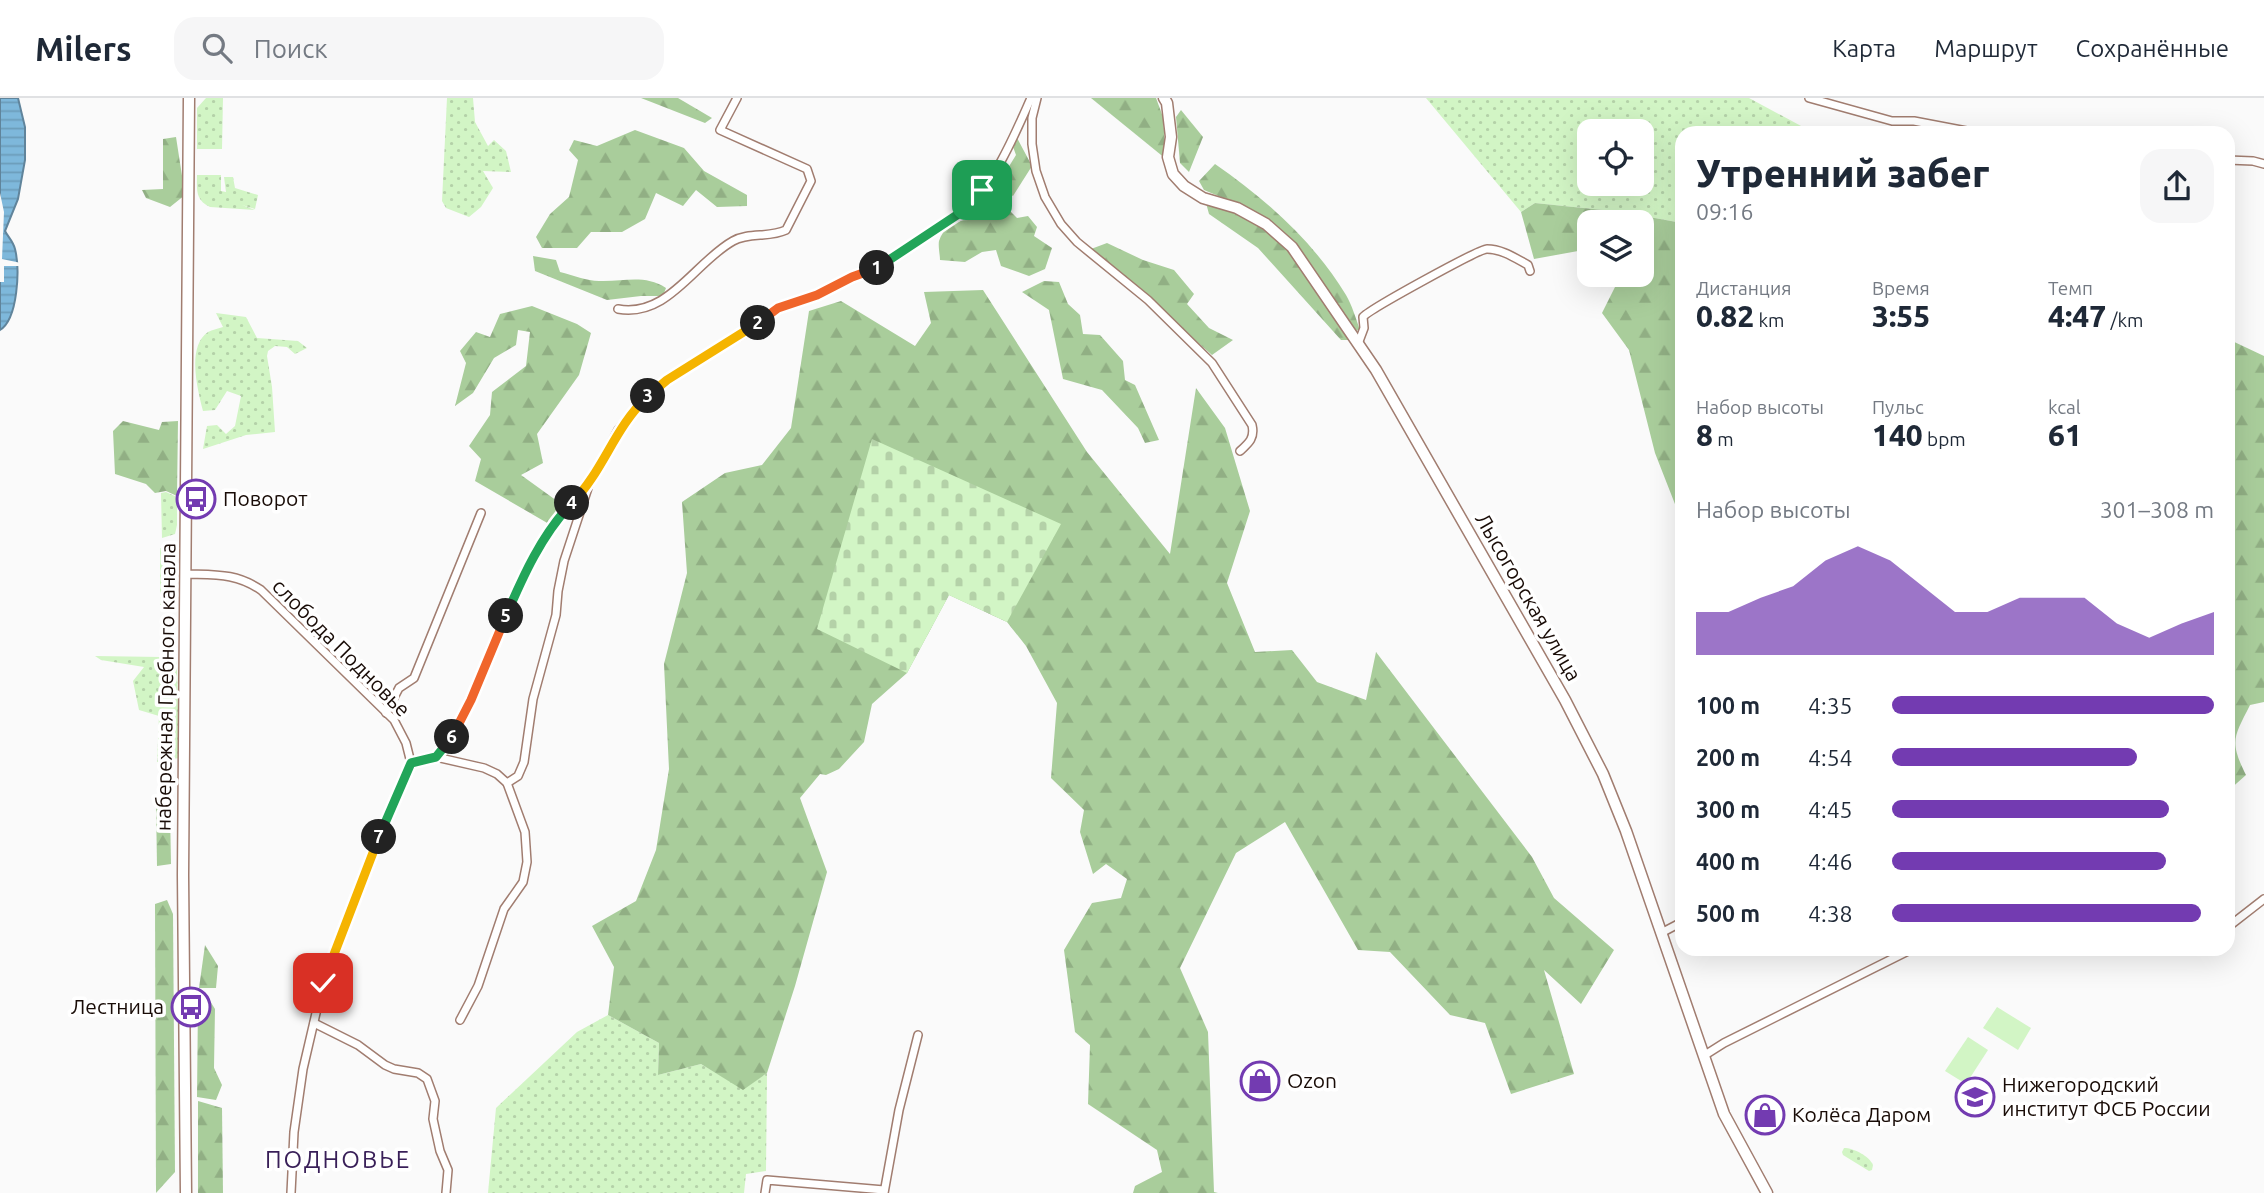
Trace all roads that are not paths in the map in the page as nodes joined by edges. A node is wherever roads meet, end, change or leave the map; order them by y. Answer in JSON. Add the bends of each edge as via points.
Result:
{"nodes":[{"id":1,"x":189,"y":98,"type":"edge"},
{"id":2,"x":737,"y":98,"type":"edge"},
{"id":3,"x":1164,"y":98,"type":"edge"},
{"id":4,"x":1809,"y":98,"type":"edge"},
{"id":5,"x":1033,"y":99,"type":"edge"},
{"id":6,"x":1940,"y":126,"type":"edge"},
{"id":7,"x":2235,"y":160,"type":"edge"},
{"id":8,"x":2264,"y":164,"type":"edge"},
{"id":9,"x":1530,"y":271,"type":"dead end"},
{"id":10,"x":618,"y":309,"type":"dead end"},
{"id":11,"x":1359,"y":344,"type":"junction"},
{"id":12,"x":1240,"y":452,"type":"dead end"},
{"id":13,"x":589,"y":485,"type":"junction"},
{"id":14,"x":481,"y":513,"type":"dead end"},
{"id":15,"x":187,"y":574,"type":"junction"},
{"id":16,"x":386,"y":713,"type":"junction"},
{"id":17,"x":436,"y":757,"type":"junction"},
{"id":18,"x":411,"y":763,"type":"junction"},
{"id":19,"x":506,"y":783,"type":"junction"},
{"id":20,"x":2264,"y":898,"type":"edge"},
{"id":21,"x":2235,"y":921,"type":"edge"},
{"id":22,"x":1675,"y":926,"type":"edge"},
{"id":23,"x":1663,"y":932,"type":"junction"},
{"id":24,"x":1898,"y":956,"type":"edge"},
{"id":25,"x":460,"y":1020,"type":"dead end"},
{"id":26,"x":314,"y":1023,"type":"junction"},
{"id":27,"x":918,"y":1035,"type":"dead end"},
{"id":28,"x":1705,"y":1055,"type":"junction"},
{"id":29,"x":884,"y":1192,"type":"edge"},
{"id":30,"x":186,"y":1193,"type":"edge"},
{"id":31,"x":291,"y":1193,"type":"edge"},
{"id":32,"x":446,"y":1193,"type":"edge"},
{"id":33,"x":765,"y":1193,"type":"edge"},
{"id":34,"x":1768,"y":1193,"type":"edge"}],
"edges":[{"from":1,"to":15,"type":"street","name":"набережная Гребного канала"},
{"from":2,"to":10,"type":"street","via":[[720,130],[807,169],[811,181],[786,230],[734,240],[663,301]]},
{"from":3,"to":11,"type":"street","name":"Лысогорская улица","via":[[1173,174],[1203,198],[1237,208],[1266,224],[1292,247]]},
{"from":4,"to":6,"type":"street","via":[[1892,121]]},
{"from":5,"to":12,"type":"street","via":[[1032,144],[1045,197],[1077,242],[1148,300],[1212,363],[1252,425],[1254,434]]},
{"from":5,"to":13,"type":"street","via":[[974,202],[887,263],[778,308],[667,380],[618,430]]},
{"from":7,"to":8,"type":"street"},
{"from":9,"to":11,"type":"street","via":[[1528,265],[1503,252],[1485,249],[1367,312]]},
{"from":11,"to":23,"type":"street","name":"Лысогорская улица","via":[[1565,700],[1603,774]]},
{"from":13,"to":17,"type":"street","via":[[554,524],[518,587],[471,700],[450,741]]},
{"from":13,"to":19,"type":"street","via":[[564,561],[524,762],[518,776]]},
{"from":14,"to":16,"type":"street","via":[[414,678],[399,688]]},
{"from":15,"to":16,"type":"street","name":"слобода Подновье","via":[[235,576],[261,590]]},
{"from":15,"to":30,"type":"street","name":"набережная Гребного канала","via":[[183,862]]},
{"from":16,"to":18,"type":"street","name":"слобода Подновье","via":[[406,743]]},
{"from":17,"to":18,"type":"street"},
{"from":17,"to":19,"type":"street","via":[[484,768]]},
{"from":18,"to":26,"type":"street","via":[[323,983]]},
{"from":19,"to":25,"type":"street","via":[[525,832],[526,872],[504,909],[478,986]]},
{"from":20,"to":21,"type":"street"},
{"from":22,"to":23,"type":"street"},
{"from":23,"to":28,"type":"street","name":"Лысогорская улица"},
{"from":24,"to":28,"type":"street"},
{"from":26,"to":31,"type":"street","via":[[293,1132]]},
{"from":26,"to":32,"type":"street","via":[[394,1069],[428,1079],[435,1101],[433,1119],[448,1170]]},
{"from":27,"to":29,"type":"street"},
{"from":28,"to":34,"type":"street","name":"Лысогорская улица","via":[[1724,1114]]},
{"from":29,"to":33,"type":"street","via":[[767,1180]]}]}
